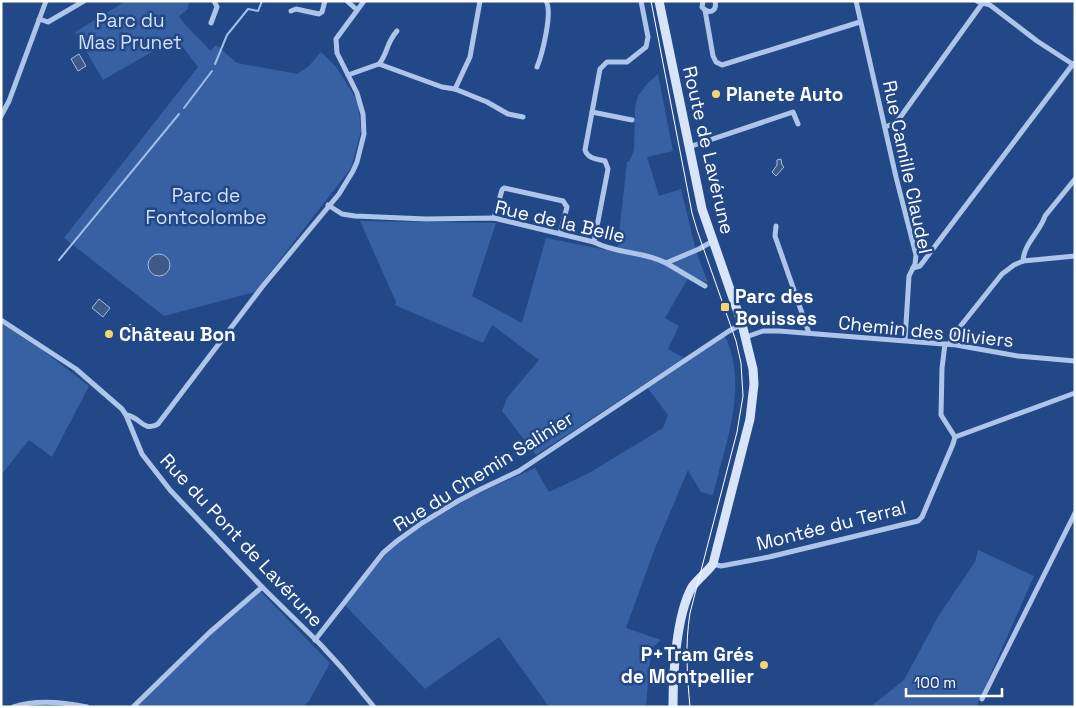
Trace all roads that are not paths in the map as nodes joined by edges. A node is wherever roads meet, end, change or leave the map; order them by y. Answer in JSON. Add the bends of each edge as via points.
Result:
{"nodes":[{"id":1,"x":46,"y":1,"type":"edge"},
{"id":2,"x":84,"y":1,"type":"edge"},
{"id":3,"x":214,"y":1,"type":"edge"},
{"id":4,"x":325,"y":1,"type":"edge"},
{"id":5,"x":347,"y":1,"type":"edge"},
{"id":6,"x":364,"y":1,"type":"edge"},
{"id":7,"x":480,"y":1,"type":"edge"},
{"id":8,"x":546,"y":1,"type":"edge"},
{"id":9,"x":641,"y":1,"type":"edge"},
{"id":10,"x":660,"y":1,"type":"edge"},
{"id":11,"x":703,"y":1,"type":"edge"},
{"id":12,"x":715,"y":1,"type":"edge"},
{"id":13,"x":856,"y":1,"type":"edge"},
{"id":14,"x":981,"y":2,"type":"edge"},
{"id":15,"x":358,"y":10,"type":"junction"},
{"id":16,"x":704,"y":10,"type":"junction"},
{"id":17,"x":291,"y":11,"type":"dead end"},
{"id":18,"x":39,"y":18,"type":"junction"},
{"id":19,"x":860,"y":22,"type":"junction"},
{"id":20,"x":211,"y":23,"type":"dead end"},
{"id":21,"x":397,"y":31,"type":"dead end"},
{"id":22,"x":380,"y":64,"type":"junction"},
{"id":23,"x":1074,"y":64,"type":"edge"},
{"id":24,"x":537,"y":67,"type":"dead end"},
{"id":25,"x":348,"y":76,"type":"junction"},
{"id":26,"x":454,"y":89,"type":"junction"},
{"id":27,"x":592,"y":112,"type":"junction"},
{"id":28,"x":1,"y":116,"type":"edge"},
{"id":29,"x":523,"y":117,"type":"dead end"},
{"id":30,"x":632,"y":120,"type":"dead end"},
{"id":31,"x":798,"y":124,"type":"dead end"},
{"id":32,"x":885,"y":127,"type":"junction"},
{"id":33,"x":689,"y":147,"type":"junction"},
{"id":34,"x":1075,"y":179,"type":"edge"},
{"id":35,"x":328,"y":206,"type":"junction"},
{"id":36,"x":494,"y":218,"type":"junction"},
{"id":37,"x":776,"y":226,"type":"dead end"},
{"id":38,"x":560,"y":234,"type":"junction"},
{"id":39,"x":712,"y":241,"type":"junction"},
{"id":40,"x":594,"y":242,"type":"junction"},
{"id":41,"x":1075,"y":256,"type":"edge"},
{"id":42,"x":1023,"y":261,"type":"junction"},
{"id":43,"x":666,"y":263,"type":"junction"},
{"id":44,"x":913,"y":268,"type":"junction"},
{"id":45,"x":705,"y":286,"type":"dead end"},
{"id":46,"x":1,"y":320,"type":"edge"},
{"id":47,"x":742,"y":324,"type":"junction"},
{"id":48,"x":809,"y":333,"type":"junction"},
{"id":49,"x":746,"y":337,"type":"junction"},
{"id":50,"x":905,"y":340,"type":"junction"},
{"id":51,"x":948,"y":344,"type":"junction"},
{"id":52,"x":1075,"y":361,"type":"edge"},
{"id":53,"x":1075,"y":393,"type":"edge"},
{"id":54,"x":126,"y":415,"type":"junction"},
{"id":55,"x":955,"y":437,"type":"junction"},
{"id":56,"x":1075,"y":513,"type":"edge"},
{"id":57,"x":713,"y":564,"type":"junction"},
{"id":58,"x":262,"y":587,"type":"junction"},
{"id":59,"x":315,"y":640,"type":"junction"},
{"id":60,"x":982,"y":699,"type":"dead end"},
{"id":61,"x":13,"y":707,"type":"edge"},
{"id":62,"x":87,"y":707,"type":"edge"},
{"id":63,"x":133,"y":707,"type":"edge"},
{"id":64,"x":374,"y":707,"type":"edge"},
{"id":65,"x":672,"y":707,"type":"edge"}],
"edges":[{"from":1,"to":18,"type":"street"},
{"from":2,"to":18,"type":"street","via":[[48,22]]},
{"from":3,"to":20,"type":"street","via":[[217,7]]},
{"from":4,"to":17,"type":"street","via":[[319,14],[296,9]]},
{"from":5,"to":15,"type":"street"},
{"from":6,"to":15,"type":"street"},
{"from":7,"to":26,"type":"street","via":[[470,57]]},
{"from":8,"to":24,"type":"street","via":[[549,9]]},
{"from":9,"to":27,"type":"street","via":[[647,45],[627,62],[603,64],[596,83]]},
{"from":10,"to":33,"type":"main road","name":"Route de Lavérune"},
{"from":11,"to":16,"type":"street"},
{"from":12,"to":16,"type":"street","via":[[714,10]]},
{"from":13,"to":19,"type":"street","name":"Rue Camille Claudel"},
{"from":14,"to":23,"type":"street","via":[[998,10],[1036,41]]},
{"from":14,"to":32,"type":"street","via":[[899,120]]},
{"from":15,"to":25,"type":"street","via":[[336,40]]},
{"from":16,"to":19,"type":"street","via":[[713,56],[722,65]]},
{"from":18,"to":28,"type":"street"},
{"from":19,"to":32,"type":"street","name":"Rue Camille Claudel"},
{"from":21,"to":22,"type":"street","via":[[389,39]]},
{"from":22,"to":25,"type":"street"},
{"from":22,"to":26,"type":"street"},
{"from":23,"to":44,"type":"street","via":[[920,266]]},
{"from":25,"to":35,"type":"street","via":[[361,104],[364,134],[353,171]]},
{"from":26,"to":29,"type":"street","via":[[508,114]]},
{"from":27,"to":30,"type":"street"},
{"from":27,"to":40,"type":"street","via":[[586,153],[605,161],[608,169]]},
{"from":31,"to":33,"type":"street","via":[[793,112]]},
{"from":32,"to":44,"type":"street","name":"Rue Camille Claudel","via":[[916,255]]},
{"from":33,"to":39,"type":"main road","name":"Route de Lavérune"},
{"from":34,"to":42,"type":"street","via":[[1045,216],[1029,242]]},
{"from":35,"to":36,"type":"street","name":"Rue de la Belle","via":[[342,214],[355,216]]},
{"from":35,"to":54,"type":"street","via":[[158,424],[148,427]]},
{"from":36,"to":38,"type":"street","name":"Rue de la Belle"},
{"from":36,"to":38,"type":"street","via":[[504,188],[563,201],[567,207]]},
{"from":37,"to":48,"type":"street","via":[[775,236]]},
{"from":38,"to":40,"type":"street","name":"Rue de la Belle"},
{"from":39,"to":43,"type":"street"},
{"from":39,"to":47,"type":"main road","name":"Route de Lavérune"},
{"from":40,"to":43,"type":"street","name":"Rue de la Belle"},
{"from":41,"to":42,"type":"street"},
{"from":42,"to":51,"type":"street","via":[[1002,274]]},
{"from":43,"to":45,"type":"street","name":"Rue de la Belle"},
{"from":44,"to":50,"type":"street","name":"Rue Camille Claudel"},
{"from":46,"to":54,"type":"street","name":"Rue du Pont de Lavérune","via":[[76,369]]},
{"from":47,"to":49,"type":"main road","name":"Route de Lavérune"},
{"from":47,"to":59,"type":"street","name":"Rue du Chemin Salinier","via":[[519,471],[474,492],[397,541],[383,553]]},
{"from":48,"to":49,"type":"street","name":"Chemin des Oliviers","via":[[767,331]]},
{"from":48,"to":50,"type":"street","name":"Chemin des Oliviers"},
{"from":49,"to":57,"type":"main road","name":"Route de Lavérune","via":[[754,376],[750,419]]},
{"from":50,"to":51,"type":"street","name":"Chemin des Oliviers"},
{"from":51,"to":52,"type":"street","name":"Chemin des Oliviers","via":[[1018,356]]},
{"from":51,"to":55,"type":"street","via":[[942,368],[941,415]]},
{"from":53,"to":55,"type":"street"},
{"from":54,"to":58,"type":"street","name":"Rue du Pont de Lavérune","via":[[150,465]]},
{"from":55,"to":57,"type":"street","name":"Montée du Terral","via":[[918,520],[769,557],[721,566]]},
{"from":56,"to":60,"type":"street"},
{"from":57,"to":65,"type":"main road","name":"Route de Lavérune","via":[[696,582],[684,610],[674,664]]},
{"from":58,"to":59,"type":"street","name":"Rue du Pont de Lavérune"},
{"from":58,"to":63,"type":"street"},
{"from":59,"to":64,"type":"street","name":"Rue du Pont de Lavérune"},
{"from":61,"to":62,"type":"street","via":[[54,702]]}]}
